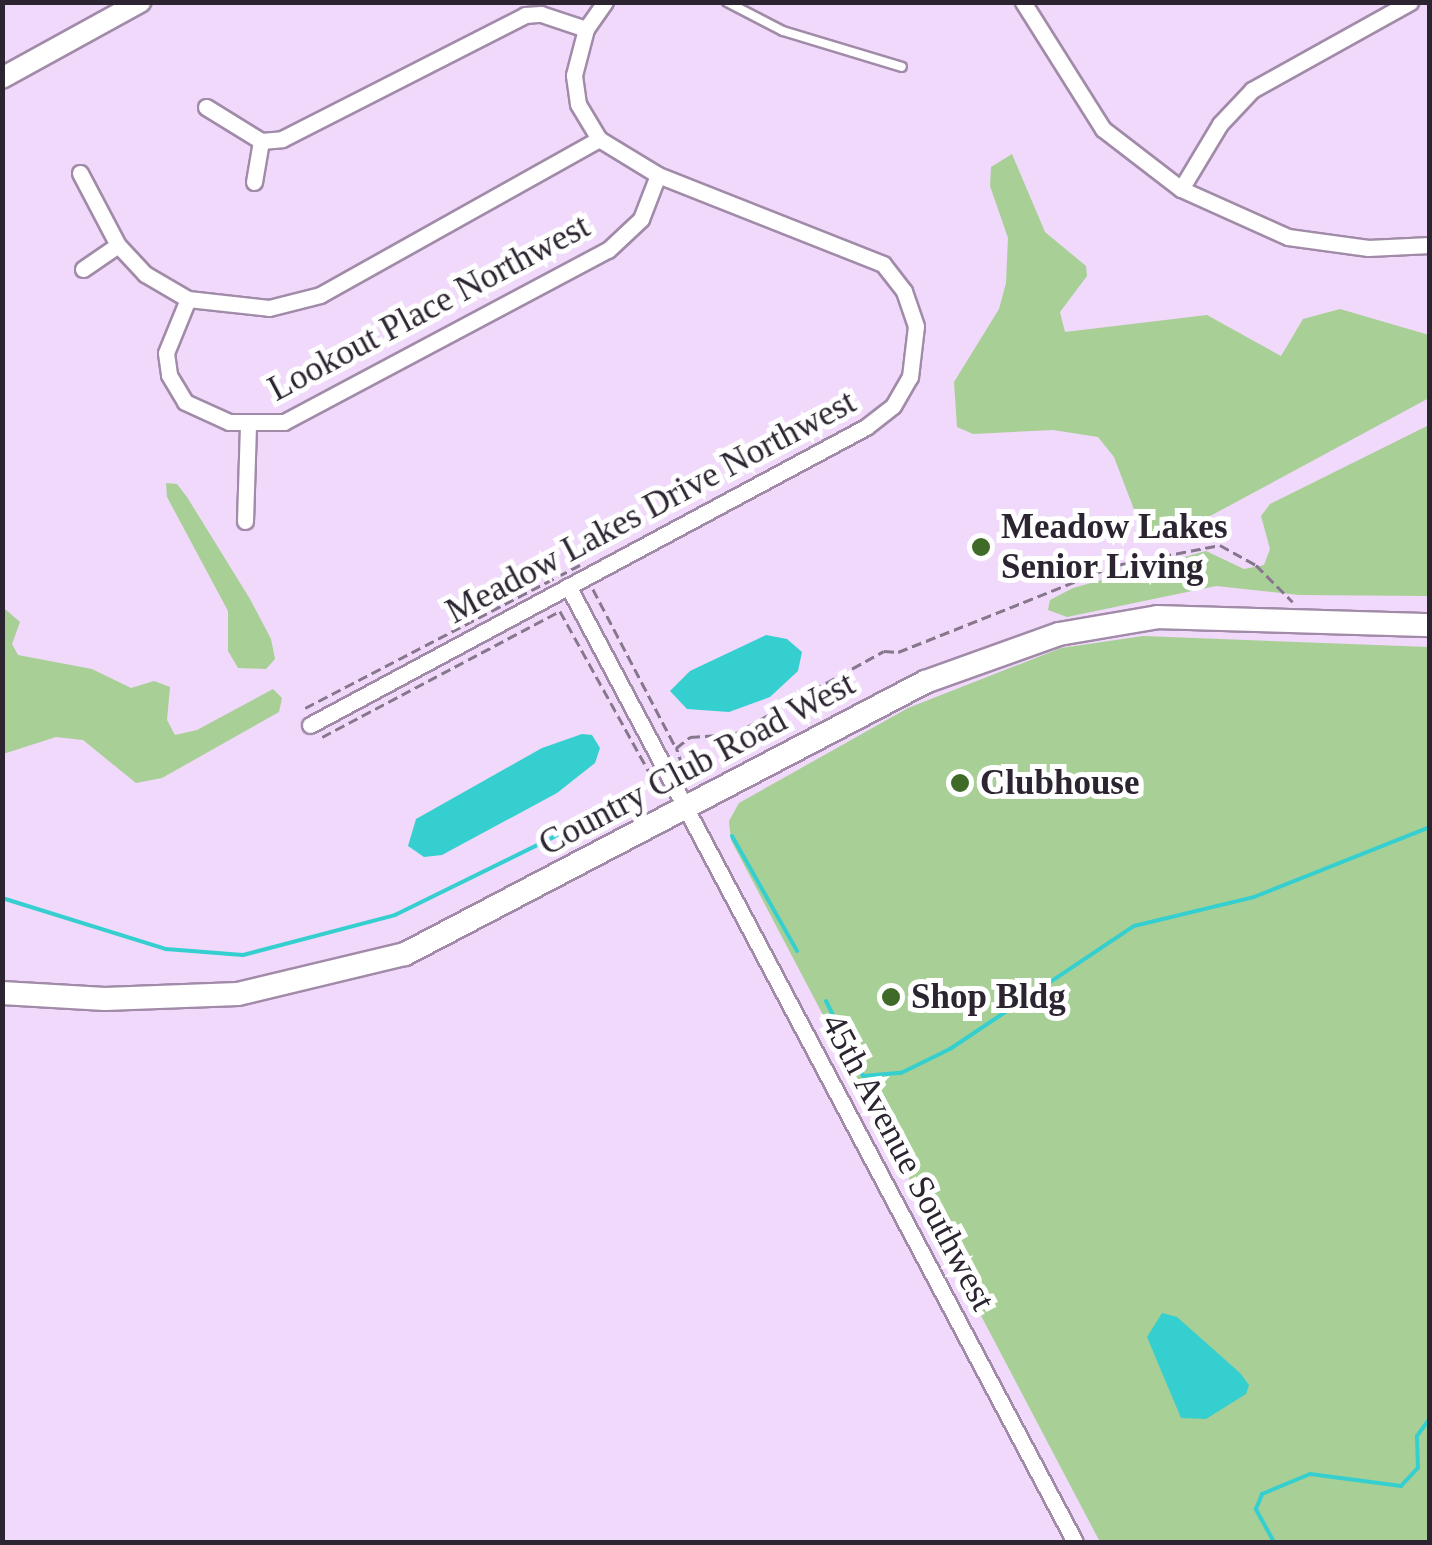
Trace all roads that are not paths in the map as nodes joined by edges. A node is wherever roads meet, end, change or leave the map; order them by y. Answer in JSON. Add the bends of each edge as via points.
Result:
{"nodes":[{"id":1,"x":140,"y":2,"type":"edge"},
{"id":2,"x":606,"y":2,"type":"edge"},
{"id":3,"x":728,"y":2,"type":"edge"},
{"id":4,"x":1023,"y":2,"type":"edge"},
{"id":5,"x":1410,"y":2,"type":"edge"},
{"id":6,"x":586,"y":30,"type":"junction"},
{"id":7,"x":902,"y":67,"type":"dead end"},
{"id":8,"x":2,"y":78,"type":"edge"},
{"id":9,"x":206,"y":107,"type":"dead end"},
{"id":10,"x":599,"y":139,"type":"junction"},
{"id":11,"x":261,"y":141,"type":"junction"},
{"id":12,"x":80,"y":173,"type":"dead end"},
{"id":13,"x":658,"y":175,"type":"junction"},
{"id":14,"x":254,"y":182,"type":"dead end"},
{"id":15,"x":1181,"y":188,"type":"junction"},
{"id":16,"x":118,"y":245,"type":"junction"},
{"id":17,"x":1430,"y":245,"type":"edge"},
{"id":18,"x":83,"y":269,"type":"dead end"},
{"id":19,"x":188,"y":298,"type":"junction"},
{"id":20,"x":248,"y":425,"type":"junction"},
{"id":21,"x":245,"y":521,"type":"dead end"},
{"id":22,"x":568,"y":586,"type":"junction"},
{"id":23,"x":1430,"y":625,"type":"edge"},
{"id":24,"x":313,"y":723,"type":"road end"},
{"id":25,"x":689,"y":809,"type":"junction"},
{"id":26,"x":2,"y":993,"type":"edge"},
{"id":27,"x":1074,"y":1542,"type":"edge"}],
"edges":[{"from":1,"to":8,"type":"street"},
{"from":2,"to":6,"type":"street"},
{"from":3,"to":7,"type":"lane","via":[[783,31]]},
{"from":4,"to":15,"type":"street","via":[[1102,129]]},
{"from":5,"to":15,"type":"street","via":[[1252,90],[1220,124]]},
{"from":6,"to":10,"type":"street","via":[[574,90]]},
{"from":6,"to":11,"type":"street","via":[[525,15],[301,134]]},
{"from":9,"to":11,"type":"street"},
{"from":10,"to":13,"type":"street","name":"Meadow Lakes Drive Northwest"},
{"from":10,"to":19,"type":"street","via":[[320,294],[240,309]]},
{"from":11,"to":14,"type":"street"},
{"from":12,"to":16,"type":"street"},
{"from":13,"to":20,"type":"street","name":"Lookout Place Northwest","via":[[635,228],[608,250],[308,413]]},
{"from":13,"to":22,"type":"street","name":"Meadow Lakes Drive Northwest","via":[[883,264],[912,308],[914,361],[893,406],[866,427]]},
{"from":15,"to":17,"type":"street","via":[[1288,237],[1368,248]]},
{"from":16,"to":18,"type":"street"},
{"from":16,"to":19,"type":"street","via":[[146,274]]},
{"from":19,"to":20,"type":"street","name":"Lookout Place Northwest","via":[[166,353],[176,390],[196,411]]},
{"from":20,"to":21,"type":"street"},
{"from":22,"to":24,"type":"street","name":"Meadow Lakes Drive Northwest"},
{"from":22,"to":25,"type":"street","name":"45th Avenue Southwest"},
{"from":23,"to":25,"type":"main road","name":"Country Club Road West","via":[[1158,617],[1008,649],[926,682]]},
{"from":25,"to":26,"type":"main road","name":"Country Club Road West","via":[[449,934],[352,972],[179,999]]},
{"from":25,"to":27,"type":"street","name":"45th Avenue Southwest"}]}
